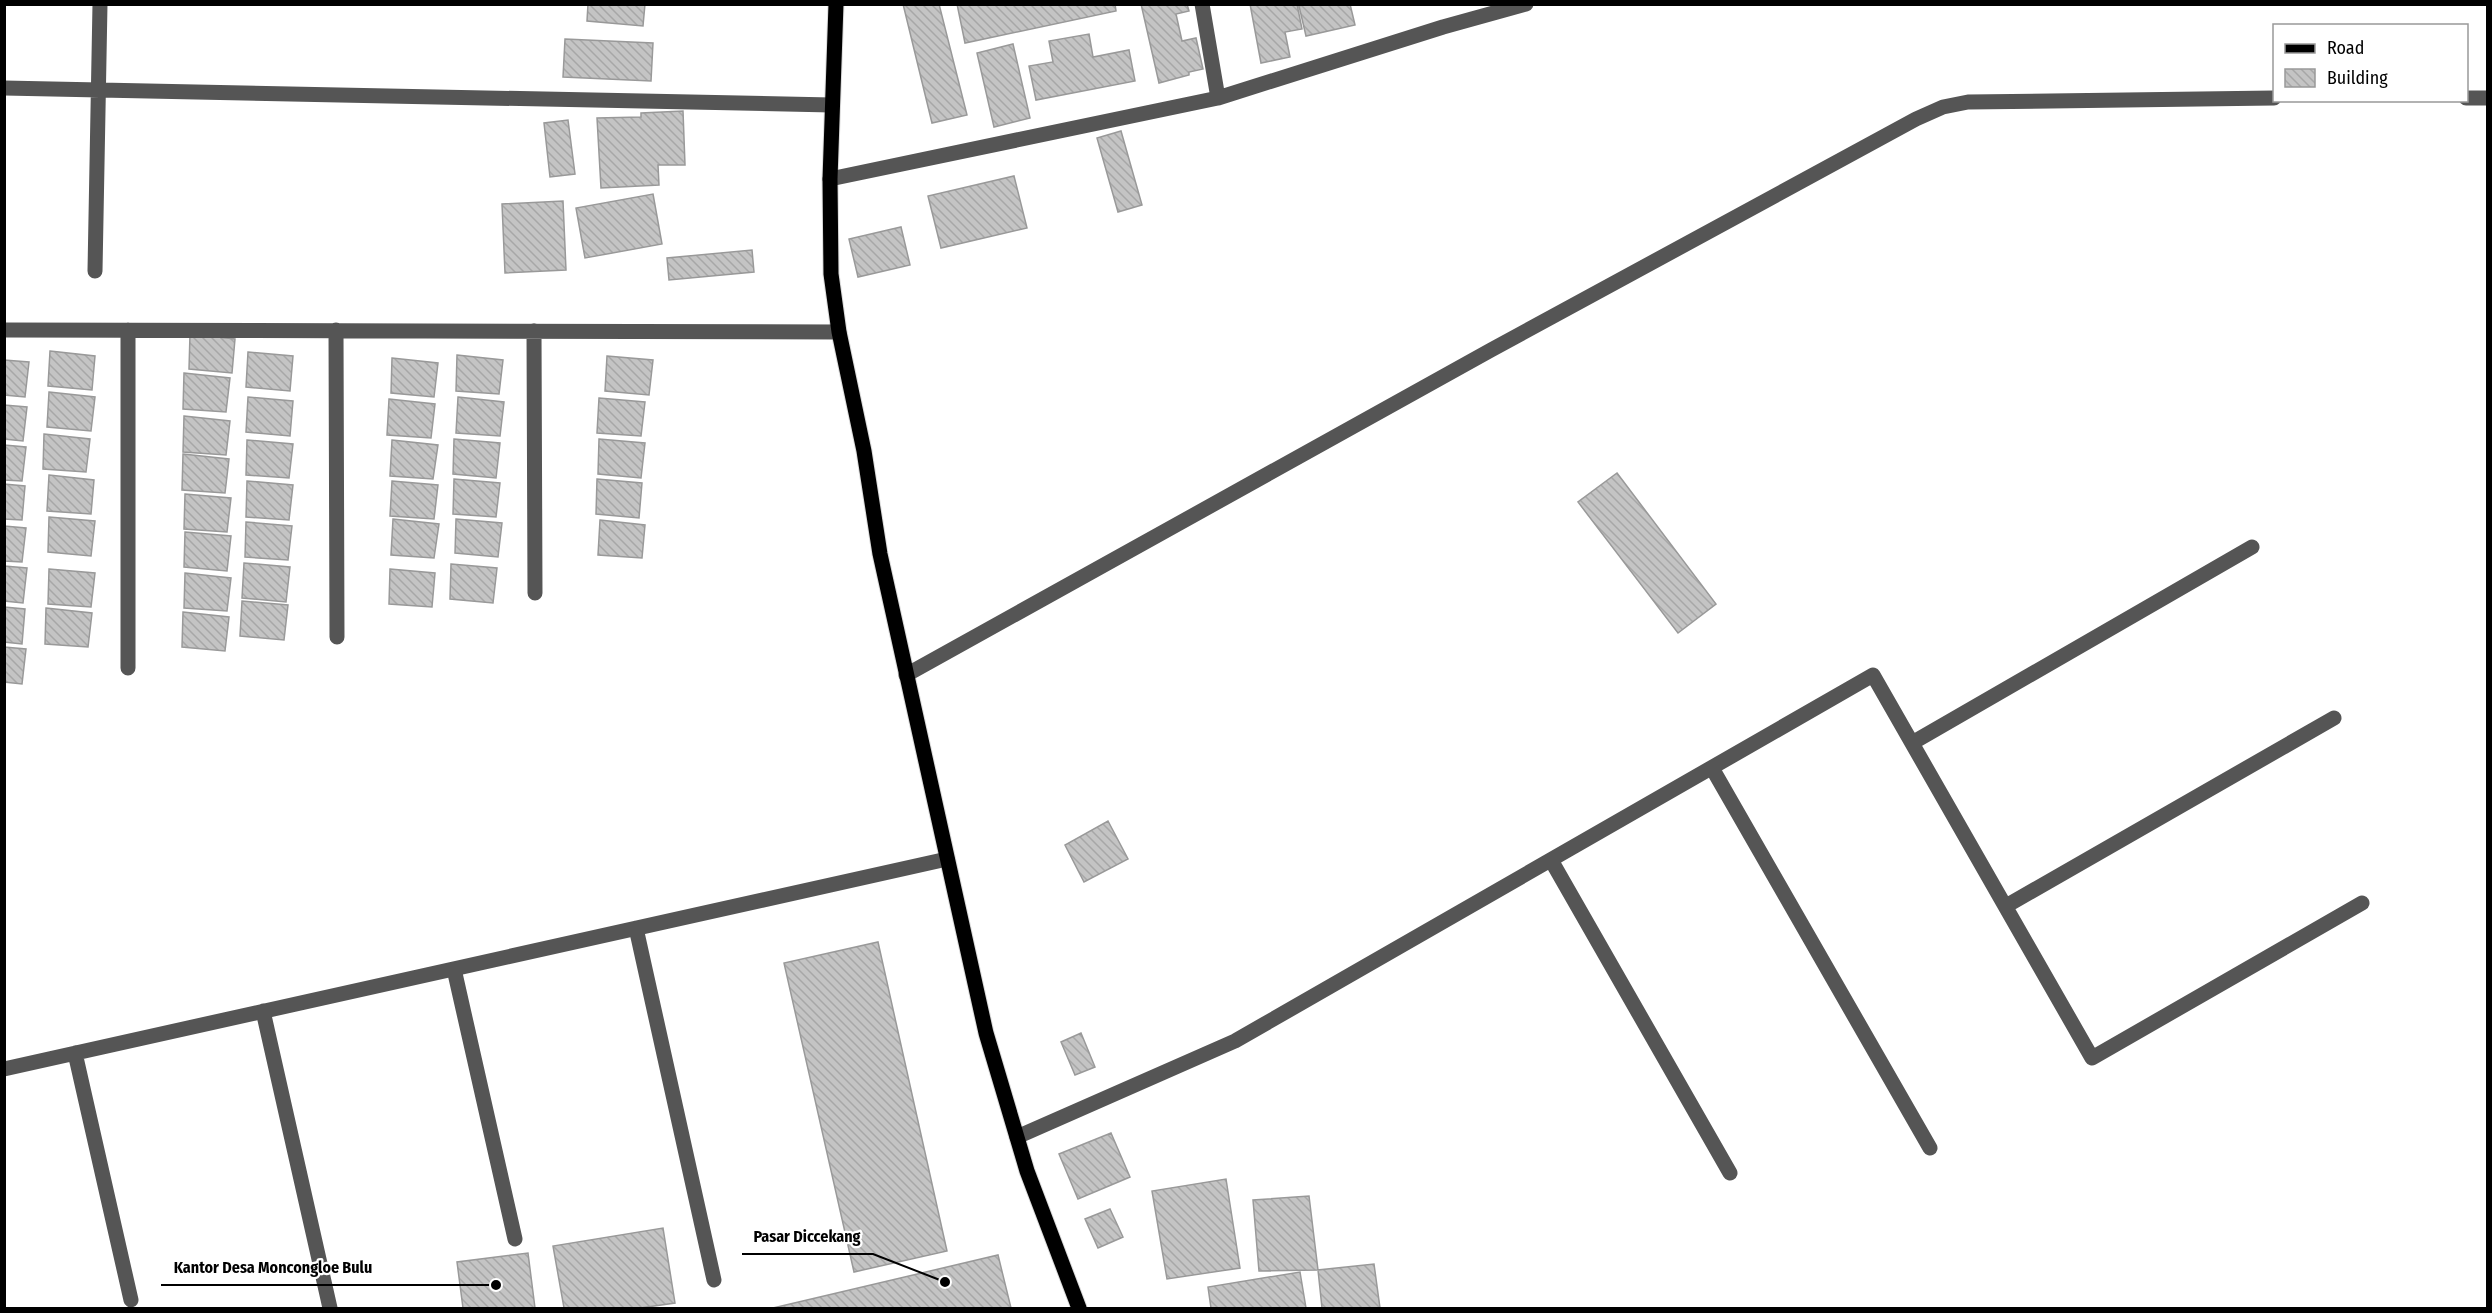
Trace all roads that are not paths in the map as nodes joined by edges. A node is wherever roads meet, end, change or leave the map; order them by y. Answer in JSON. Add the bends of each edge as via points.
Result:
{"nodes":[{"id":1,"x":100,"y":4,"type":"edge"},
{"id":2,"x":836,"y":4,"type":"edge"},
{"id":3,"x":1202,"y":4,"type":"edge"},
{"id":4,"x":1526,"y":4,"type":"edge"},
{"id":5,"x":4,"y":88,"type":"edge"},
{"id":6,"x":98,"y":90,"type":"junction"},
{"id":7,"x":1218,"y":98,"type":"junction"},
{"id":8,"x":2273,"y":98,"type":"edge"},
{"id":9,"x":2468,"y":98,"type":"edge"},
{"id":10,"x":2487,"y":98,"type":"edge"},
{"id":11,"x":832,"y":105,"type":"junction"},
{"id":12,"x":830,"y":179,"type":"junction"},
{"id":13,"x":95,"y":271,"type":"dead end"},
{"id":14,"x":4,"y":330,"type":"edge"},
{"id":15,"x":128,"y":330,"type":"junction"},
{"id":16,"x":336,"y":330,"type":"junction"},
{"id":17,"x":534,"y":331,"type":"junction"},
{"id":18,"x":839,"y":332,"type":"junction"},
{"id":19,"x":2252,"y":547,"type":"dead end"},
{"id":20,"x":535,"y":593,"type":"dead end"},
{"id":21,"x":338,"y":638,"type":"dead end"},
{"id":22,"x":128,"y":668,"type":"dead end"},
{"id":23,"x":906,"y":675,"type":"junction"},
{"id":24,"x":2334,"y":718,"type":"dead end"},
{"id":25,"x":1912,"y":743,"type":"junction"},
{"id":26,"x":1712,"y":768,"type":"junction"},
{"id":27,"x":947,"y":859,"type":"junction"},
{"id":28,"x":1551,"y":860,"type":"junction"},
{"id":29,"x":2362,"y":903,"type":"dead end"},
{"id":30,"x":2006,"y":906,"type":"junction"},
{"id":31,"x":636,"y":928,"type":"junction"},
{"id":32,"x":454,"y":969,"type":"junction"},
{"id":33,"x":263,"y":1011,"type":"junction"},
{"id":34,"x":75,"y":1053,"type":"junction"},
{"id":35,"x":4,"y":1069,"type":"edge"},
{"id":36,"x":1017,"y":1137,"type":"junction"},
{"id":37,"x":1930,"y":1148,"type":"dead end"},
{"id":38,"x":1730,"y":1173,"type":"dead end"},
{"id":39,"x":515,"y":1239,"type":"dead end"},
{"id":40,"x":714,"y":1280,"type":"dead end"},
{"id":41,"x":131,"y":1300,"type":"dead end"},
{"id":42,"x":330,"y":1308,"type":"edge"},
{"id":43,"x":1079,"y":1308,"type":"edge"}],
"edges":[{"from":1,"to":6,"type":"street"},
{"from":2,"to":11,"type":"main road"},
{"from":3,"to":7,"type":"street"},
{"from":4,"to":7,"type":"street"},
{"from":5,"to":6,"type":"street"},
{"from":6,"to":11,"type":"street"},
{"from":6,"to":13,"type":"street"},
{"from":7,"to":12,"type":"street"},
{"from":8,"to":23,"type":"street","via":[[1968,102],[1943,107],[1512,339]]},
{"from":9,"to":10,"type":"street"},
{"from":11,"to":12,"type":"main road"},
{"from":12,"to":18,"type":"main road","via":[[831,274]]},
{"from":14,"to":15,"type":"street"},
{"from":15,"to":16,"type":"street"},
{"from":15,"to":22,"type":"street"},
{"from":16,"to":17,"type":"street"},
{"from":16,"to":21,"type":"street"},
{"from":17,"to":18,"type":"street"},
{"from":17,"to":20,"type":"street"},
{"from":18,"to":23,"type":"main road"},
{"from":19,"to":25,"type":"street"},
{"from":23,"to":27,"type":"main road"},
{"from":24,"to":30,"type":"street"},
{"from":25,"to":26,"type":"street","via":[[1874,675]]},
{"from":25,"to":30,"type":"street"},
{"from":26,"to":28,"type":"street"},
{"from":26,"to":37,"type":"street"},
{"from":27,"to":31,"type":"street"},
{"from":27,"to":36,"type":"main road","via":[[986,1033]]},
{"from":28,"to":36,"type":"street","via":[[1236,1041]]},
{"from":28,"to":38,"type":"street"},
{"from":29,"to":30,"type":"street","via":[[2092,1058]]},
{"from":31,"to":32,"type":"street"},
{"from":31,"to":40,"type":"street"},
{"from":32,"to":33,"type":"street"},
{"from":32,"to":39,"type":"street"},
{"from":33,"to":34,"type":"street"},
{"from":33,"to":42,"type":"street"},
{"from":34,"to":35,"type":"street"},
{"from":34,"to":41,"type":"street"},
{"from":36,"to":43,"type":"main road"}]}
